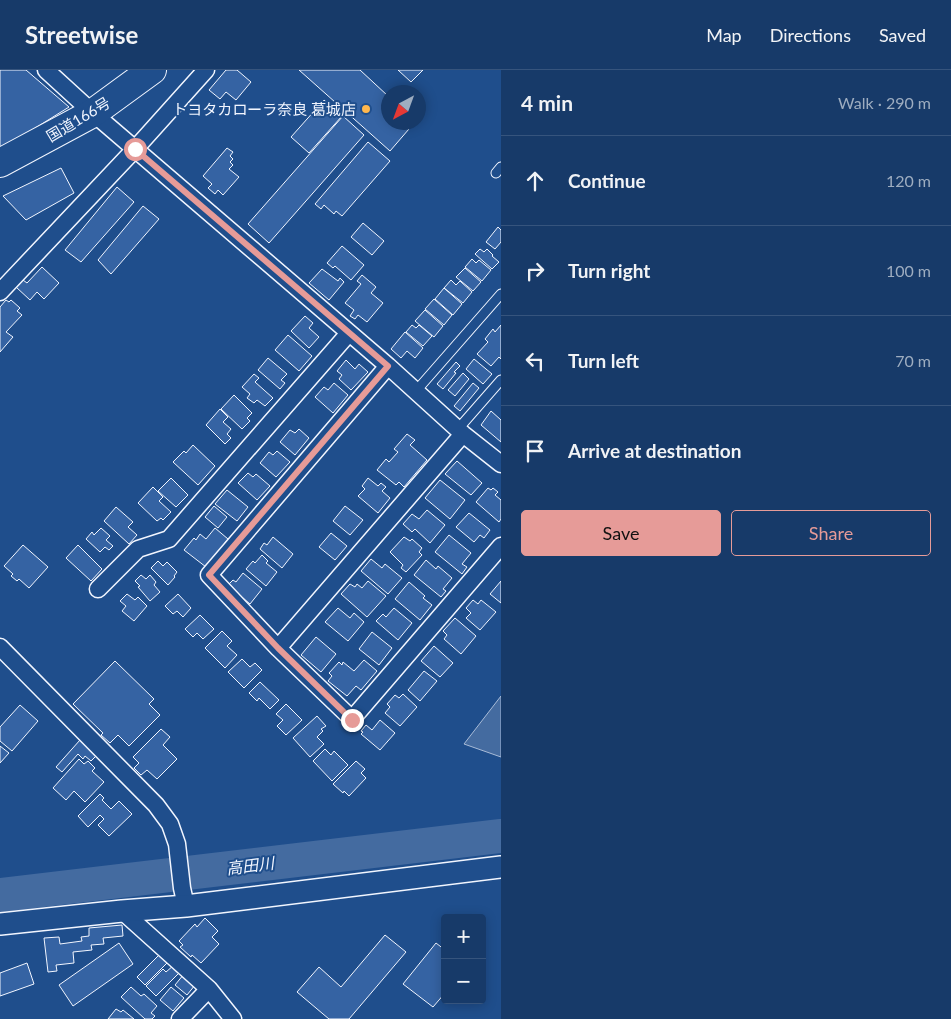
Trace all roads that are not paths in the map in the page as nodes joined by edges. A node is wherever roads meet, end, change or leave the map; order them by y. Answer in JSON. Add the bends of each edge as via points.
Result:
{"nodes":[{"id":1,"x":46,"y":70,"type":"edge"},
{"id":2,"x":152,"y":70,"type":"edge"},
{"id":3,"x":206,"y":70,"type":"edge"},
{"id":4,"x":93,"y":113,"type":"junction"},
{"id":5,"x":135,"y":149,"type":"junction"},
{"id":6,"x":0,"y":163,"type":"edge"},
{"id":7,"x":0,"y":292,"type":"edge"},
{"id":8,"x":501,"y":294,"type":"edge"},
{"id":9,"x":349,"y":334,"type":"junction"},
{"id":10,"x":388,"y":366,"type":"junction"},
{"id":11,"x":501,"y":380,"type":"edge"},
{"id":12,"x":416,"y":391,"type":"junction"},
{"id":13,"x":461,"y":431,"type":"junction"},
{"id":14,"x":501,"y":464,"type":"edge"},
{"id":15,"x":501,"y":546,"type":"edge"},
{"id":16,"x":98,"y":589,"type":"dead end"},
{"id":17,"x":0,"y":647,"type":"edge"},
{"id":18,"x":278,"y":648,"type":"junction"},
{"id":19,"x":501,"y":867,"type":"edge"},
{"id":20,"x":184,"y":897,"type":"junction"},
{"id":21,"x":122,"y":911,"type":"junction"},
{"id":22,"x":0,"y":924,"type":"edge"},
{"id":23,"x":209,"y":989,"type":"junction"},
{"id":24,"x":180,"y":1019,"type":"edge"},
{"id":25,"x":234,"y":1019,"type":"edge"}],
"edges":[{"from":1,"to":4,"type":"street"},
{"from":2,"to":4,"type":"highway","name":"国道166号"},
{"from":3,"to":5,"type":"street"},
{"from":4,"to":5,"type":"street"},
{"from":4,"to":6,"type":"highway","name":"国道166号"},
{"from":5,"to":7,"type":"street"},
{"from":5,"to":9,"type":"street"},
{"from":8,"to":12,"type":"lane"},
{"from":9,"to":10,"type":"street"},
{"from":9,"to":16,"type":"street","via":[[169,539],[138,549]]},
{"from":10,"to":12,"type":"street"},
{"from":10,"to":18,"type":"street","via":[[209,575]]},
{"from":11,"to":13,"type":"lane"},
{"from":12,"to":13,"type":"street"},
{"from":13,"to":14,"type":"street"},
{"from":13,"to":18,"type":"street"},
{"from":15,"to":18,"type":"street","via":[[352,720]]},
{"from":17,"to":20,"type":"street","via":[[156,805],[170,824],[177,844]]},
{"from":19,"to":20,"type":"street"},
{"from":20,"to":21,"type":"street"},
{"from":21,"to":22,"type":"street"},
{"from":21,"to":23,"type":"street"},
{"from":23,"to":24,"type":"street"},
{"from":23,"to":25,"type":"street"}]}
